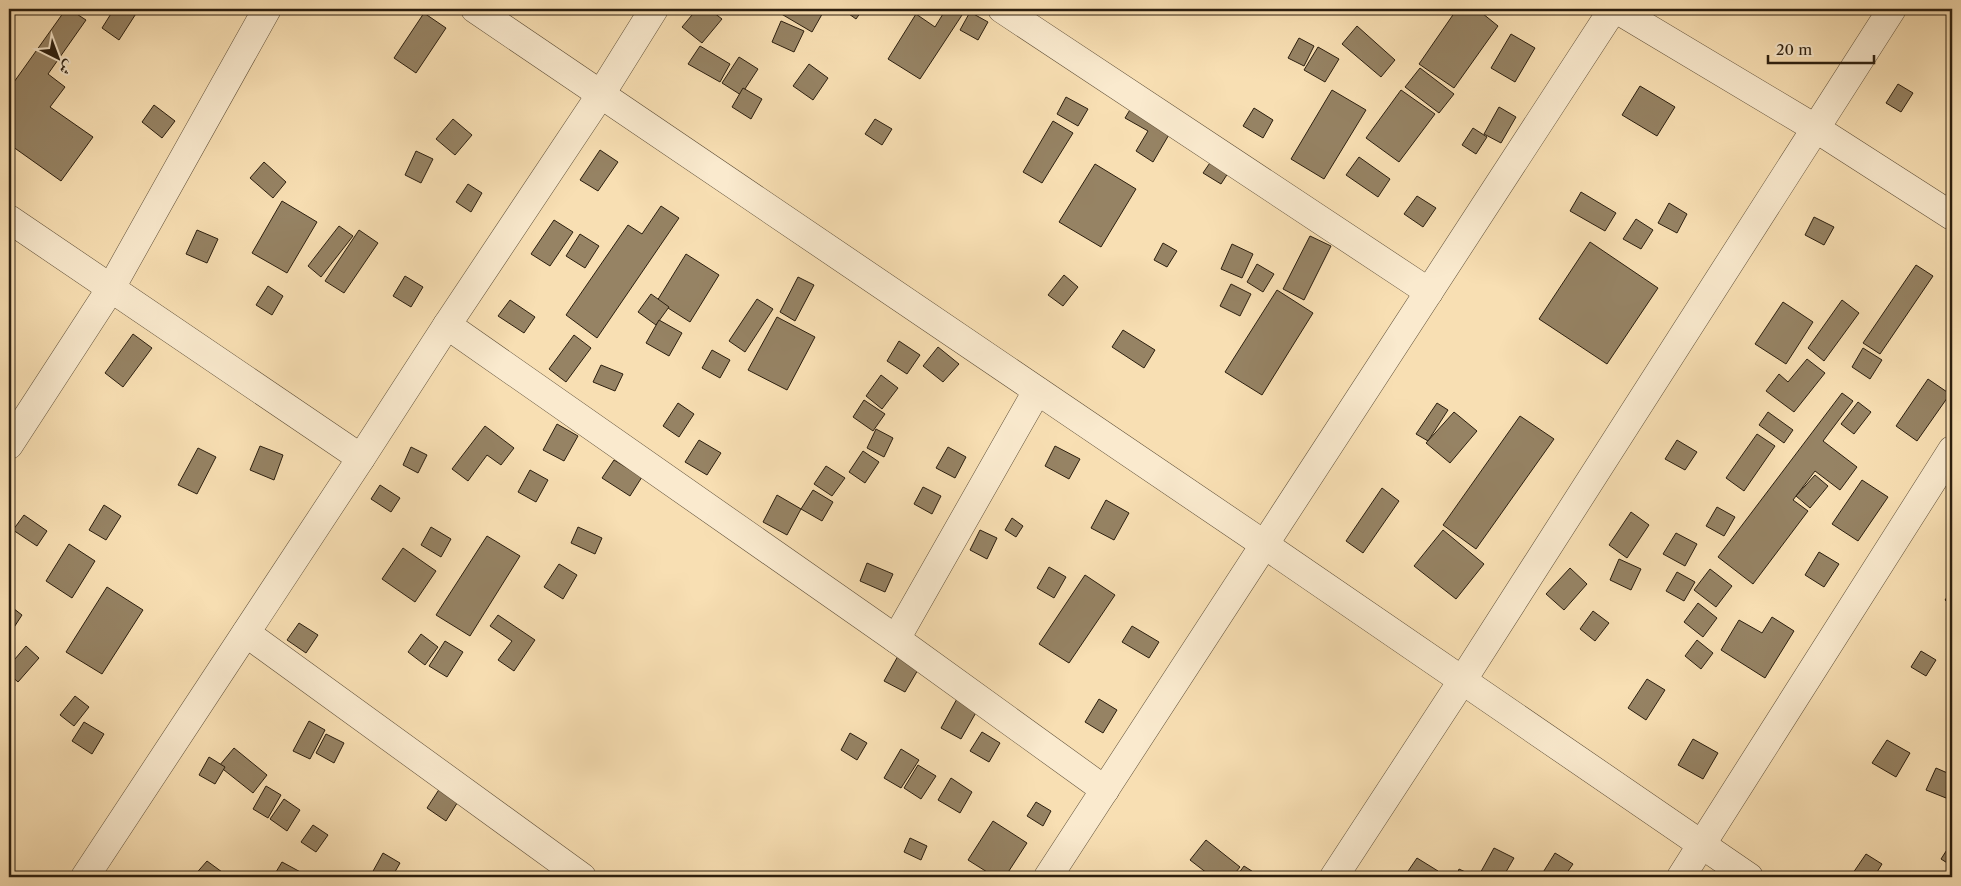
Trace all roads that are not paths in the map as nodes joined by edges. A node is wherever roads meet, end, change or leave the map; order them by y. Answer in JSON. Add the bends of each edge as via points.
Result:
{"nodes":[{"id":1,"x":267,"y":9,"type":"edge"},
{"id":2,"x":475,"y":9,"type":"edge"},
{"id":3,"x":654,"y":9,"type":"edge"},
{"id":4,"x":1002,"y":9,"type":"edge"},
{"id":5,"x":1615,"y":9,"type":"edge"},
{"id":6,"x":1892,"y":9,"type":"edge"},
{"id":7,"x":601,"y":94,"type":"junction"},
{"id":8,"x":1815,"y":128,"type":"junction"},
{"id":9,"x":1952,"y":216,"type":"edge"},
{"id":10,"x":9,"y":219,"type":"edge"},
{"id":11,"x":111,"y":288,"type":"junction"},
{"id":12,"x":1429,"y":292,"type":"junction"},
{"id":13,"x":446,"y":325,"type":"junction"},
{"id":14,"x":1037,"y":391,"type":"junction"},
{"id":15,"x":9,"y":445,"type":"edge"},
{"id":16,"x":1952,"y":450,"type":"edge"},
{"id":17,"x":362,"y":458,"type":"junction"},
{"id":18,"x":1265,"y":545,"type":"junction"},
{"id":19,"x":246,"y":633,"type":"junction"},
{"id":20,"x":896,"y":639,"type":"junction"},
{"id":21,"x":1462,"y":681,"type":"junction"},
{"id":22,"x":1105,"y":790,"type":"junction"},
{"id":23,"x":1702,"y":846,"type":"junction"},
{"id":24,"x":85,"y":877,"type":"edge"},
{"id":25,"x":582,"y":877,"type":"edge"},
{"id":26,"x":1048,"y":877,"type":"edge"},
{"id":27,"x":1334,"y":877,"type":"edge"},
{"id":28,"x":1681,"y":877,"type":"edge"},
{"id":29,"x":1749,"y":877,"type":"edge"}],
"edges":[{"from":1,"to":11,"type":"street"},
{"from":2,"to":7,"type":"street"},
{"from":3,"to":7,"type":"street"},
{"from":4,"to":12,"type":"street"},
{"from":5,"to":8,"type":"street"},
{"from":5,"to":12,"type":"street"},
{"from":6,"to":8,"type":"street"},
{"from":7,"to":13,"type":"street"},
{"from":7,"to":14,"type":"street"},
{"from":8,"to":9,"type":"street"},
{"from":8,"to":21,"type":"street"},
{"from":10,"to":11,"type":"street"},
{"from":11,"to":15,"type":"street"},
{"from":11,"to":17,"type":"street"},
{"from":12,"to":18,"type":"street"},
{"from":13,"to":17,"type":"street"},
{"from":13,"to":20,"type":"street"},
{"from":14,"to":18,"type":"street"},
{"from":14,"to":20,"type":"street"},
{"from":16,"to":23,"type":"street"},
{"from":17,"to":19,"type":"street"},
{"from":18,"to":21,"type":"street"},
{"from":18,"to":22,"type":"street"},
{"from":19,"to":24,"type":"street"},
{"from":19,"to":25,"type":"street"},
{"from":20,"to":22,"type":"street"},
{"from":21,"to":23,"type":"street"},
{"from":21,"to":27,"type":"street"},
{"from":22,"to":26,"type":"street"},
{"from":23,"to":28,"type":"street"},
{"from":23,"to":29,"type":"street"}]}
